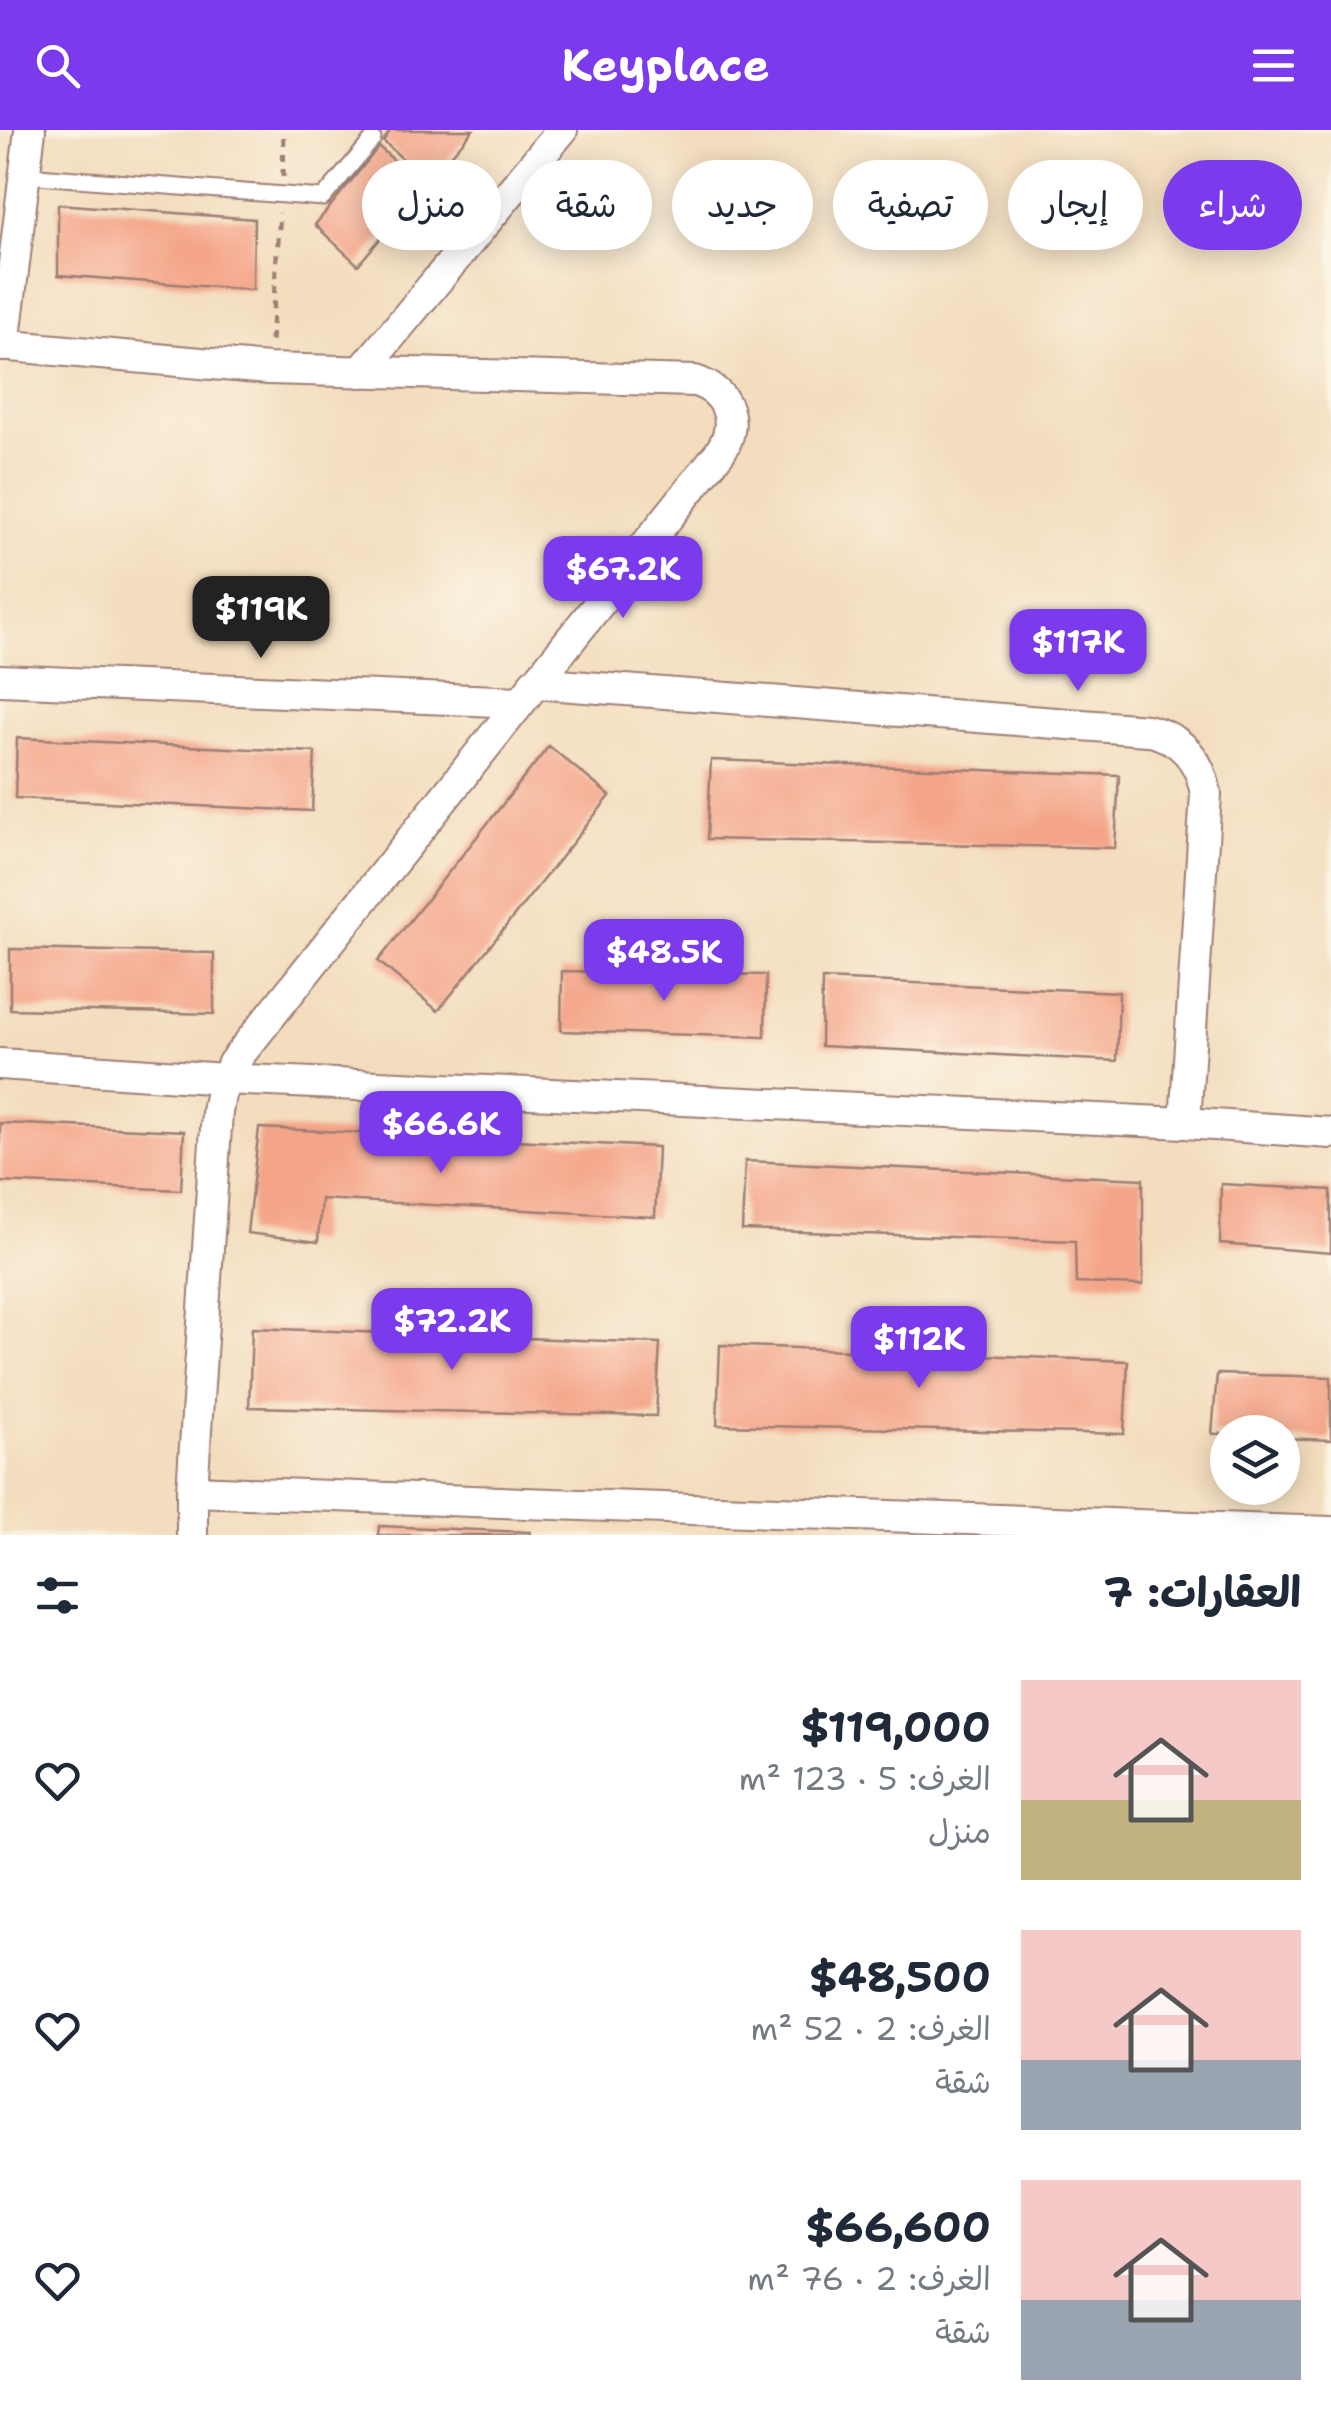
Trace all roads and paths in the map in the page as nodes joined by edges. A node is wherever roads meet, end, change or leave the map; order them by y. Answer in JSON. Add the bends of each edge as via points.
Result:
{"nodes":[{"id":1,"x":30,"y":130,"type":"edge"},
{"id":2,"x":284,"y":130,"type":"edge"},
{"id":3,"x":562,"y":130,"type":"edge"},
{"id":4,"x":373,"y":139,"type":"dead end"},
{"id":5,"x":24,"y":176,"type":"junction"},
{"id":6,"x":282,"y":195,"type":"junction"},
{"id":7,"x":2,"y":346,"type":"edge"},
{"id":8,"x":268,"y":369,"type":"junction"},
{"id":9,"x":360,"y":372,"type":"junction"},
{"id":10,"x":0,"y":680,"type":"edge"},
{"id":11,"x":527,"y":692,"type":"junction"},
{"id":12,"x":0,"y":1064,"type":"edge"},
{"id":13,"x":225,"y":1079,"type":"junction"},
{"id":14,"x":1184,"y":1123,"type":"junction"},
{"id":15,"x":1331,"y":1133,"type":"edge"},
{"id":16,"x":192,"y":1492,"type":"junction"},
{"id":17,"x":1168,"y":1530,"type":"edge"},
{"id":18,"x":1331,"y":1532,"type":"edge"},
{"id":19,"x":192,"y":1535,"type":"edge"}],
"edges":[{"from":1,"to":5,"type":"street"},
{"from":2,"to":6,"type":"path"},
{"from":3,"to":9,"type":"street"},
{"from":4,"to":6,"type":"lane","via":[[323,198]]},
{"from":5,"to":6,"type":"lane"},
{"from":5,"to":7,"type":"street"},
{"from":6,"to":8,"type":"path"},
{"from":7,"to":8,"type":"street"},
{"from":8,"to":9,"type":"street"},
{"from":9,"to":11,"type":"street","via":[[695,381],[724,399],[731,420],[727,442]]},
{"from":10,"to":11,"type":"street"},
{"from":11,"to":13,"type":"street"},
{"from":11,"to":14,"type":"street","via":[[1146,730],[1176,740],[1198,763],[1206,794]]},
{"from":12,"to":13,"type":"street"},
{"from":13,"to":14,"type":"street"},
{"from":13,"to":16,"type":"street","via":[[217,1112]]},
{"from":14,"to":15,"type":"street"},
{"from":16,"to":17,"type":"street"},
{"from":16,"to":19,"type":"street"},
{"from":17,"to":18,"type":"street"}]}
